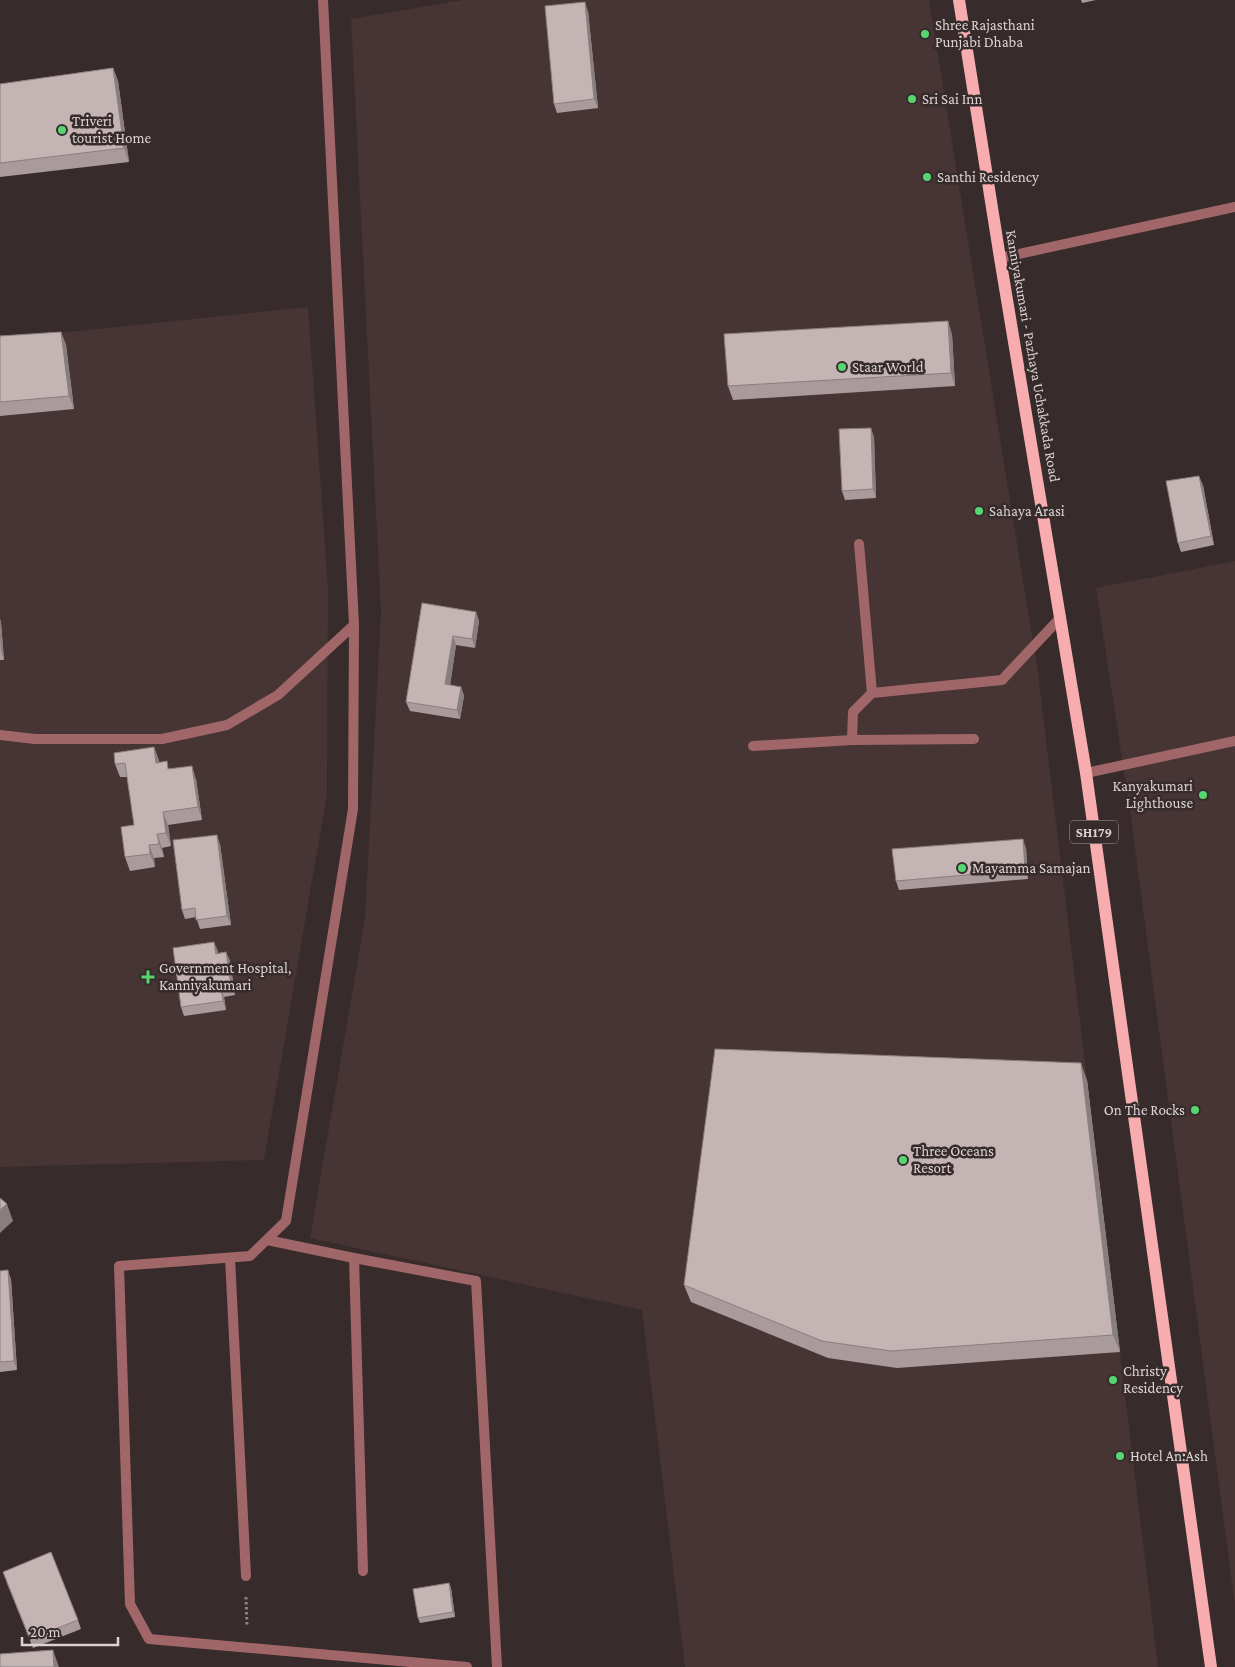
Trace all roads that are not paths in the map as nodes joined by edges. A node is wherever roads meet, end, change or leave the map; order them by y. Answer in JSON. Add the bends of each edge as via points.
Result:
{"nodes":[{"id":1,"x":323,"y":0,"type":"edge"},
{"id":2,"x":959,"y":0,"type":"edge"},
{"id":3,"x":1235,"y":207,"type":"edge"},
{"id":4,"x":1000,"y":258,"type":"junction"},
{"id":5,"x":858,"y":544,"type":"dead end"},
{"id":6,"x":1061,"y":617,"type":"junction"},
{"id":7,"x":354,"y":624,"type":"junction"},
{"id":8,"x":872,"y":693,"type":"junction"},
{"id":9,"x":0,"y":734,"type":"edge"},
{"id":10,"x":974,"y":739,"type":"dead end"},
{"id":11,"x":852,"y":740,"type":"junction"},
{"id":12,"x":1235,"y":741,"type":"edge"},
{"id":13,"x":753,"y":746,"type":"dead end"},
{"id":14,"x":1086,"y":773,"type":"junction"},
{"id":15,"x":267,"y":1240,"type":"junction"},
{"id":16,"x":230,"y":1258,"type":"junction"},
{"id":17,"x":354,"y":1258,"type":"junction"},
{"id":18,"x":363,"y":1571,"type":"dead end"},
{"id":19,"x":246,"y":1576,"type":"road end"},
{"id":20,"x":467,"y":1667,"type":"edge"},
{"id":21,"x":497,"y":1667,"type":"edge"},
{"id":22,"x":1211,"y":1667,"type":"edge"}],
"edges":[{"from":1,"to":7,"type":"street"},
{"from":2,"to":4,"type":"main road","name":"Kanniyakumari - Pazhaya Uchakkada Road","number":"SH179"},
{"from":3,"to":4,"type":"street"},
{"from":4,"to":6,"type":"main road","name":"Kanniyakumari - Pazhaya Uchakkada Road","number":"SH179"},
{"from":5,"to":8,"type":"street"},
{"from":6,"to":8,"type":"street","via":[[1002,680]]},
{"from":6,"to":14,"type":"main road","name":"Kanniyakumari - Pazhaya Uchakkada Road","number":"SH179"},
{"from":7,"to":9,"type":"street","via":[[278,695],[227,725],[162,739],[35,739]]},
{"from":7,"to":15,"type":"street","via":[[353,809],[286,1221]]},
{"from":8,"to":11,"type":"street","via":[[852,712]]},
{"from":10,"to":11,"type":"street"},
{"from":11,"to":13,"type":"street"},
{"from":12,"to":14,"type":"street"},
{"from":14,"to":22,"type":"main road","name":"Kanniyakumari - Pazhaya Uchakkada Road","number":"SH179"},
{"from":15,"to":16,"type":"street","via":[[250,1256]]},
{"from":15,"to":17,"type":"street"},
{"from":16,"to":19,"type":"street"},
{"from":16,"to":20,"type":"street","via":[[119,1266],[130,1604],[149,1639]]},
{"from":17,"to":18,"type":"street"},
{"from":17,"to":21,"type":"street","via":[[476,1281]]}]}
